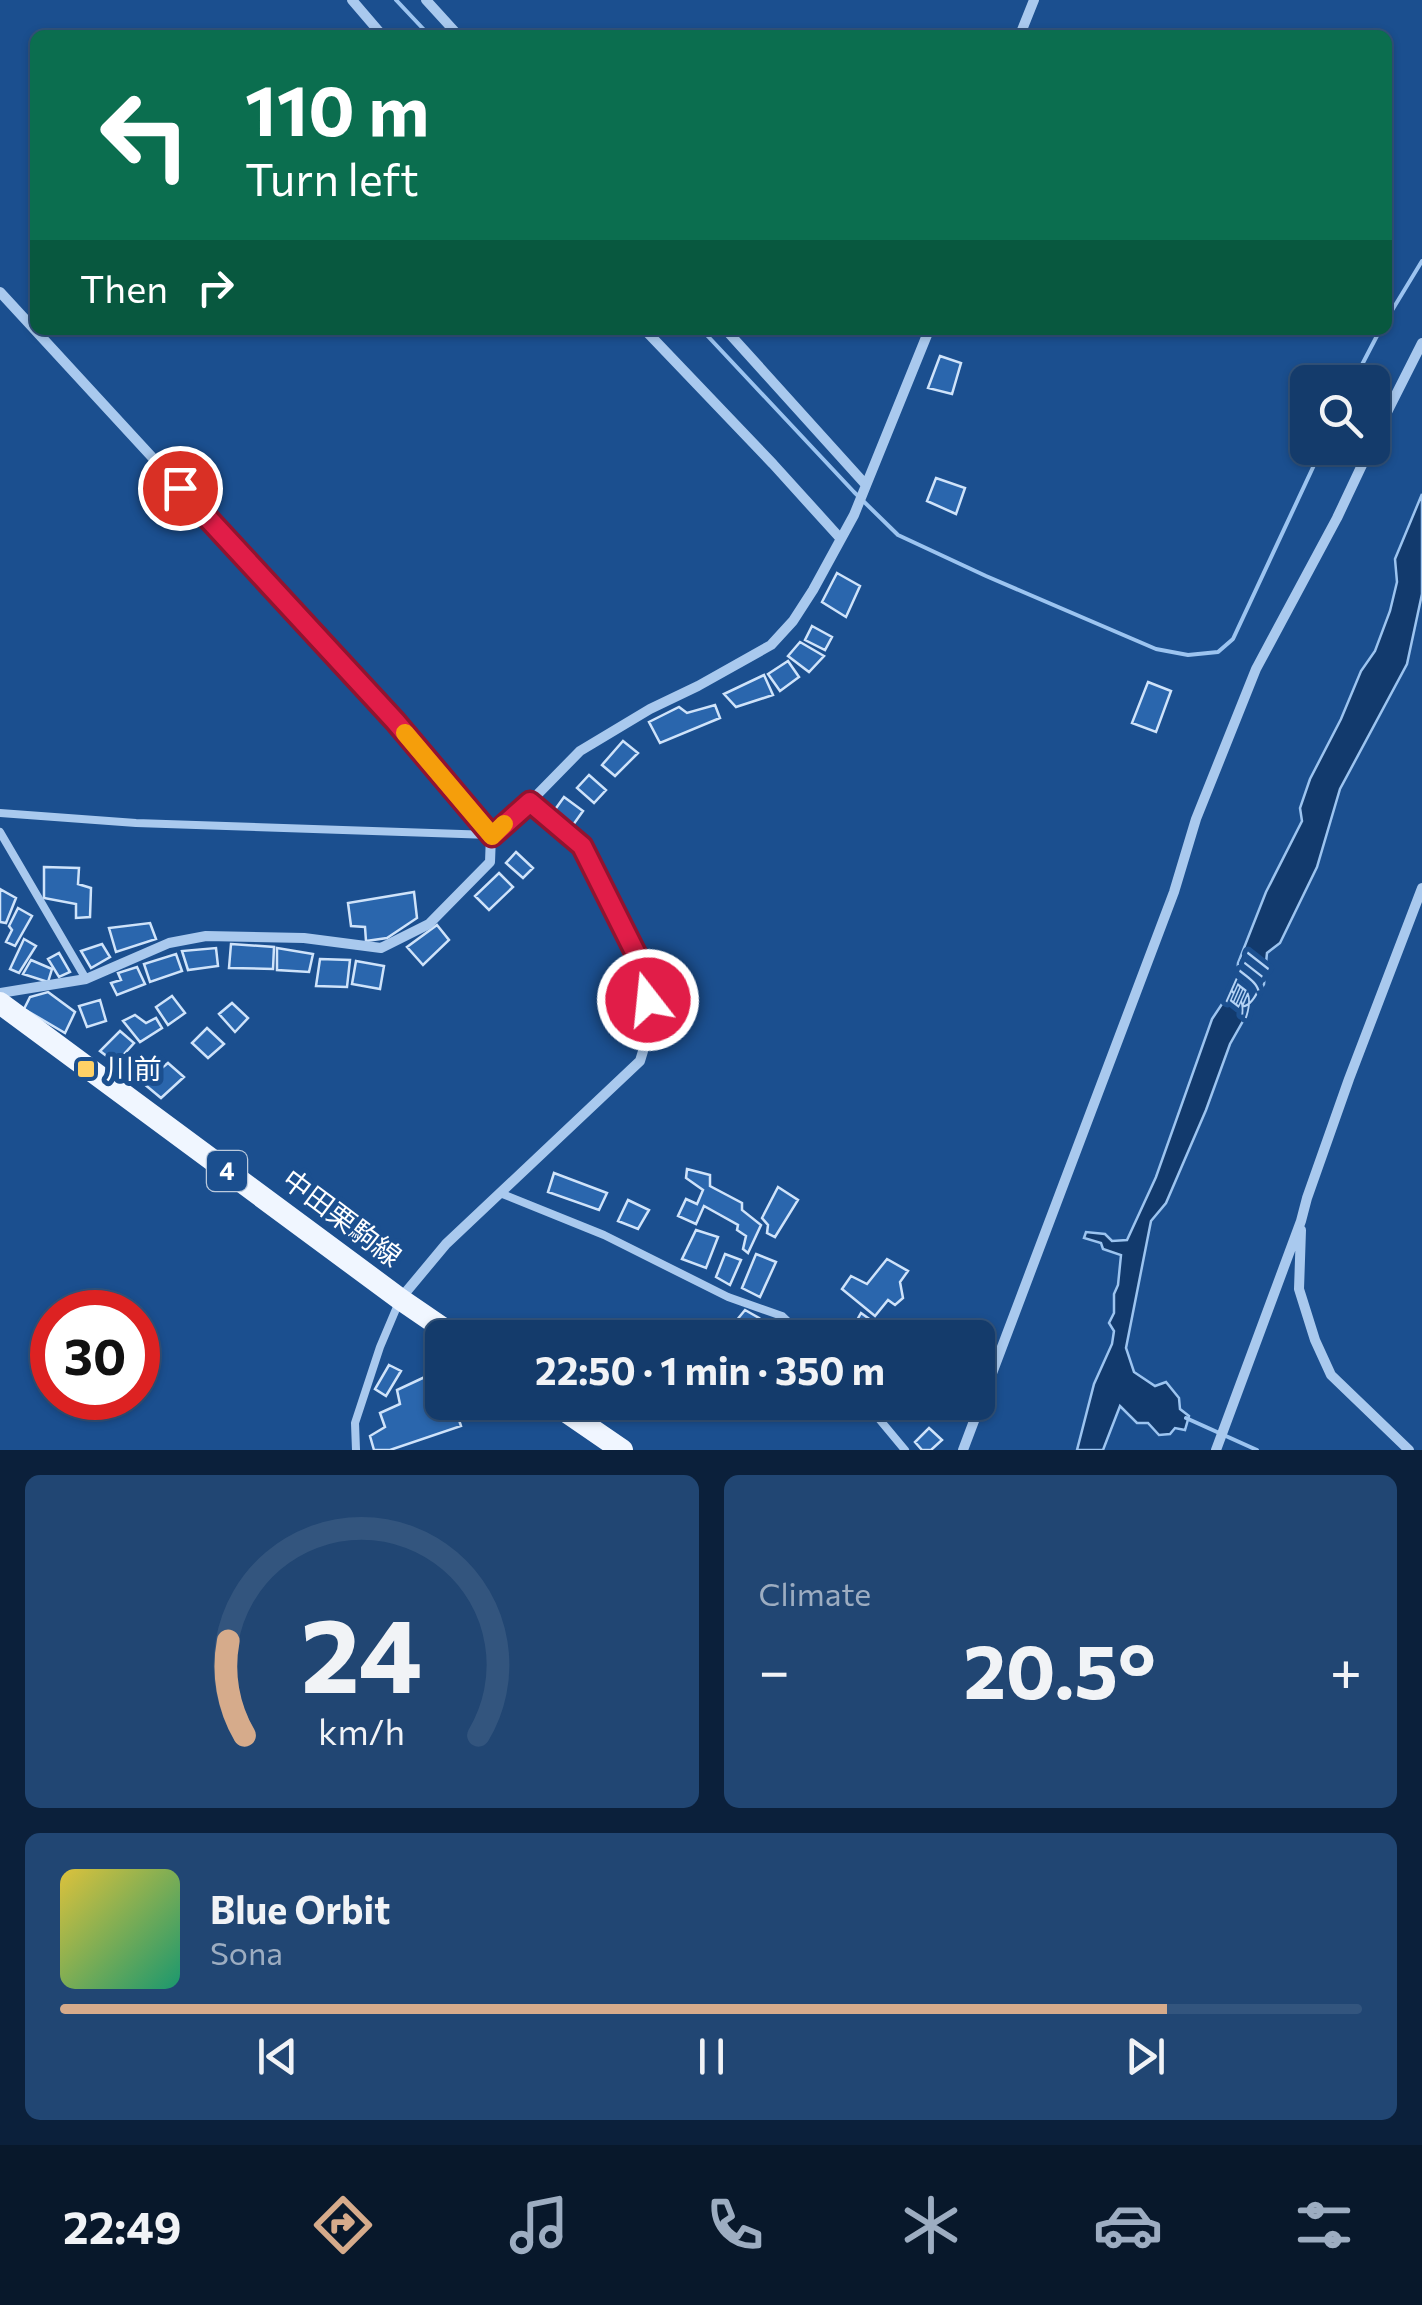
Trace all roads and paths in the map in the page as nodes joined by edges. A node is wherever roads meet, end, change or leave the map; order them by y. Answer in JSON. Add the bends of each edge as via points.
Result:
{"nodes":[{"id":1,"x":352,"y":0,"type":"edge"},
{"id":2,"x":426,"y":0,"type":"edge"},
{"id":3,"x":1034,"y":0,"type":"edge"},
{"id":4,"x":378,"y":30,"type":"edge"},
{"id":5,"x":453,"y":30,"type":"edge"},
{"id":6,"x":1022,"y":30,"type":"edge"},
{"id":7,"x":0,"y":292,"type":"edge"},
{"id":8,"x":30,"y":325,"type":"edge"},
{"id":9,"x":40,"y":335,"type":"edge"},
{"id":10,"x":650,"y":335,"type":"edge"},
{"id":11,"x":730,"y":335,"type":"edge"},
{"id":12,"x":928,"y":335,"type":"edge"},
{"id":13,"x":1422,"y":343,"type":"edge"},
{"id":14,"x":1390,"y":407,"type":"edge"},
{"id":15,"x":1362,"y":465,"type":"edge"},
{"id":16,"x":865,"y":487,"type":"junction"},
{"id":17,"x":840,"y":538,"type":"junction"},
{"id":18,"x":530,"y":802,"type":"junction"},
{"id":19,"x":0,"y":813,"type":"edge"},
{"id":20,"x":0,"y":832,"type":"edge"},
{"id":21,"x":492,"y":836,"type":"junction"},
{"id":22,"x":1422,"y":888,"type":"edge"},
{"id":23,"x":86,"y":979,"type":"junction"},
{"id":24,"x":0,"y":993,"type":"edge"},
{"id":25,"x":0,"y":1002,"type":"edge"},
{"id":26,"x":500,"y":1193,"type":"junction"},
{"id":27,"x":1301,"y":1222,"type":"junction"},
{"id":28,"x":400,"y":1299,"type":"junction"},
{"id":29,"x":430,"y":1320,"type":"edge"},
{"id":30,"x":786,"y":1320,"type":"edge"},
{"id":31,"x":578,"y":1420,"type":"edge"},
{"id":32,"x":880,"y":1420,"type":"edge"},
{"id":33,"x":356,"y":1450,"type":"edge"},
{"id":34,"x":622,"y":1450,"type":"edge"},
{"id":35,"x":905,"y":1450,"type":"edge"},
{"id":36,"x":963,"y":1450,"type":"edge"},
{"id":37,"x":1216,"y":1450,"type":"edge"},
{"id":38,"x":1409,"y":1450,"type":"edge"}],
"edges":[{"from":1,"to":4,"type":"street"},
{"from":2,"to":5,"type":"street"},
{"from":3,"to":6,"type":"street"},
{"from":7,"to":8,"type":"street"},
{"from":9,"to":21,"type":"street","via":[[395,721]]},
{"from":10,"to":17,"type":"street"},
{"from":11,"to":16,"type":"street"},
{"from":12,"to":16,"type":"street"},
{"from":13,"to":14,"type":"street"},
{"from":15,"to":36,"type":"street","via":[[1229,736]]},
{"from":16,"to":17,"type":"street"},
{"from":17,"to":18,"type":"street","via":[[813,590],[771,645],[580,751]]},
{"from":18,"to":21,"type":"street"},
{"from":18,"to":26,"type":"street","via":[[582,846],[640,962],[647,1038],[640,1061]]},
{"from":19,"to":21,"type":"lane"},
{"from":20,"to":23,"type":"lane"},
{"from":21,"to":23,"type":"street","via":[[490,862],[428,924],[382,948],[206,936],[169,943]]},
{"from":22,"to":27,"type":"street"},
{"from":23,"to":24,"type":"street"},
{"from":25,"to":28,"type":"main road","name":"中田栗駒線","number":"4"},
{"from":26,"to":28,"type":"street"},
{"from":26,"to":30,"type":"lane"},
{"from":27,"to":37,"type":"street"},
{"from":27,"to":38,"type":"street","via":[[1299,1289],[1331,1375]]},
{"from":28,"to":29,"type":"main road","name":"中田栗駒線","number":"4"},
{"from":28,"to":33,"type":"lane","via":[[355,1423]]},
{"from":31,"to":34,"type":"main road"},
{"from":32,"to":35,"type":"lane"}]}
